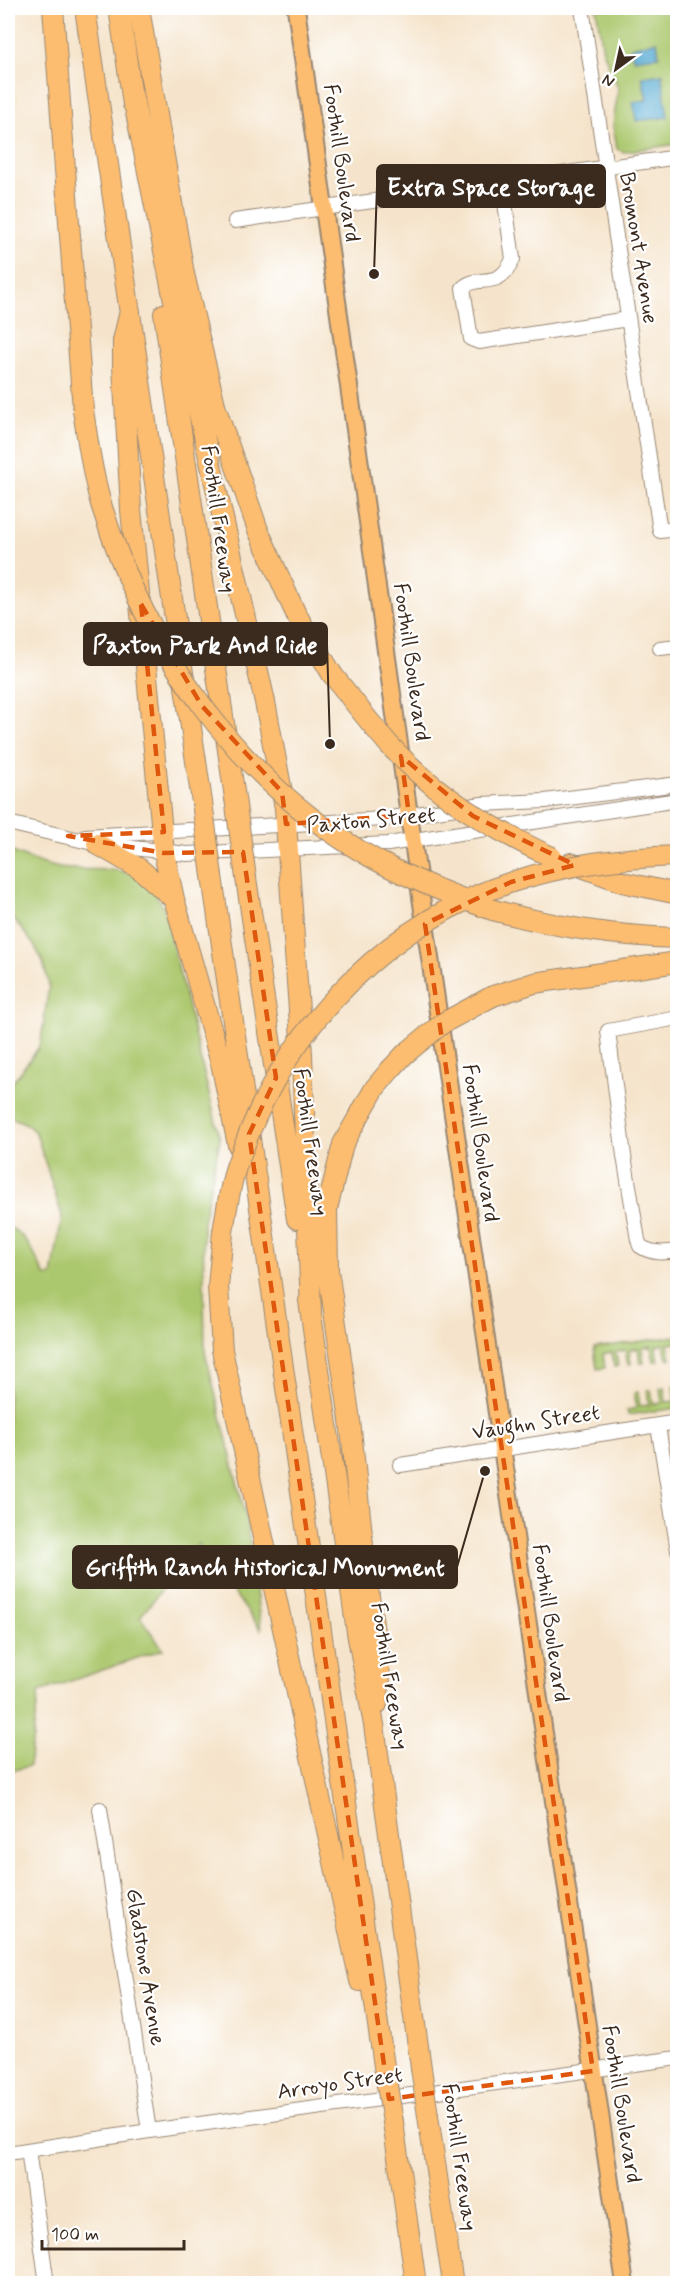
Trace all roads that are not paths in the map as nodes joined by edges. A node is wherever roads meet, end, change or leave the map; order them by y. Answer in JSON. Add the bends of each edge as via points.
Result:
{"nodes":[{"id":1,"x":53,"y":8,"type":"edge"},
{"id":2,"x":85,"y":8,"type":"edge"},
{"id":3,"x":119,"y":8,"type":"edge"},
{"id":4,"x":140,"y":8,"type":"edge"},
{"id":5,"x":296,"y":8,"type":"edge"},
{"id":6,"x":582,"y":8,"type":"edge"},
{"id":7,"x":132,"y":93,"type":"junction"},
{"id":8,"x":678,"y":157,"type":"edge"},
{"id":9,"x":605,"y":167,"type":"junction"},
{"id":10,"x":502,"y":182,"type":"junction"},
{"id":11,"x":325,"y":208,"type":"junction"},
{"id":12,"x":235,"y":221,"type":"dead end"},
{"id":13,"x":130,"y":311,"type":"junction"},
{"id":14,"x":628,"y":319,"type":"junction"},
{"id":15,"x":678,"y":529,"type":"edge"},
{"id":16,"x":678,"y":646,"type":"edge"},
{"id":17,"x":660,"y":648,"type":"dead end"},
{"id":18,"x":678,"y":784,"type":"edge"},
{"id":19,"x":678,"y":800,"type":"edge"},
{"id":20,"x":410,"y":815,"type":"junction"},
{"id":21,"x":8,"y":823,"type":"edge"},
{"id":22,"x":286,"y":824,"type":"junction"},
{"id":23,"x":164,"y":832,"type":"junction"},
{"id":24,"x":68,"y":836,"type":"junction"},
{"id":25,"x":413,"y":840,"type":"junction"},
{"id":26,"x":97,"y":844,"type":"junction"},
{"id":27,"x":289,"y":849,"type":"junction"},
{"id":28,"x":164,"y":853,"type":"junction"},
{"id":29,"x":678,"y":856,"type":"edge"},
{"id":30,"x":678,"y":894,"type":"edge"},
{"id":31,"x":174,"y":900,"type":"junction"},
{"id":32,"x":678,"y":938,"type":"edge"},
{"id":33,"x":678,"y":962,"type":"edge"},
{"id":34,"x":678,"y":1018,"type":"edge"},
{"id":35,"x":678,"y":1251,"type":"edge"},
{"id":36,"x":311,"y":1313,"type":"junction"},
{"id":37,"x":275,"y":1317,"type":"junction"},
{"id":38,"x":678,"y":1422,"type":"edge"},
{"id":39,"x":658,"y":1425,"type":"junction"},
{"id":40,"x":502,"y":1449,"type":"junction"},
{"id":41,"x":400,"y":1464,"type":"dead end"},
{"id":42,"x":678,"y":1551,"type":"edge"},
{"id":43,"x":374,"y":1725,"type":"junction"},
{"id":44,"x":100,"y":1809,"type":"dead end"},
{"id":45,"x":678,"y":2058,"type":"edge"},
{"id":46,"x":593,"y":2071,"type":"junction"},
{"id":47,"x":385,"y":2073,"type":"junction"},
{"id":48,"x":149,"y":2131,"type":"junction"},
{"id":49,"x":28,"y":2150,"type":"junction"},
{"id":50,"x":8,"y":2153,"type":"edge"},
{"id":51,"x":47,"y":2283,"type":"edge"},
{"id":52,"x":416,"y":2283,"type":"edge"},
{"id":53,"x":453,"y":2283,"type":"edge"},
{"id":54,"x":625,"y":2283,"type":"edge"}],
"edges":[{"from":1,"to":32,"type":"highway","bridge":true,"via":[[83,410],[100,502],[134,590],[171,660],[234,746],[285,794],[339,837],[376,860],[452,896],[553,926]]},
{"from":2,"to":13,"type":"highway"},
{"from":3,"to":7,"type":"highway","name":"Foothill Freeway"},
{"from":4,"to":30,"type":"highway","bridge":true,"via":[[184,274],[216,409],[258,530],[296,614],[332,674],[395,751],[451,800],[490,826],[552,856],[622,882]]},
{"from":5,"to":11,"type":"main road","name":"Foothill Boulevard"},
{"from":6,"to":9,"type":"street","name":"Bromont Avenue"},
{"from":7,"to":22,"type":"highway","via":[[180,330],[265,702]]},
{"from":7,"to":36,"type":"highway","name":"Foothill Freeway","bridge":true},
{"from":8,"to":9,"type":"street"},
{"from":9,"to":10,"type":"street"},
{"from":9,"to":14,"type":"street","name":"Bromont Avenue"},
{"from":10,"to":11,"type":"street"},
{"from":10,"to":14,"type":"street","via":[[513,260],[498,279],[463,288],[471,339],[479,342]]},
{"from":11,"to":12,"type":"street"},
{"from":11,"to":20,"type":"main road","name":"Foothill Boulevard"},
{"from":13,"to":23,"type":"highway","via":[[123,341],[123,366],[131,510]]},
{"from":13,"to":37,"type":"highway","bridge":true},
{"from":14,"to":15,"type":"street","name":"Bromont Avenue","via":[[660,531]]},
{"from":16,"to":17,"type":"street"},
{"from":18,"to":20,"type":"street","name":"Paxton Street"},
{"from":19,"to":25,"type":"street","name":"Paxton Street"},
{"from":20,"to":22,"type":"street","name":"Paxton Street"},
{"from":20,"to":25,"type":"main road","name":"Foothill Boulevard"},
{"from":21,"to":24,"type":"street","name":"Paxton Street"},
{"from":22,"to":23,"type":"street","name":"Paxton Street"},
{"from":22,"to":27,"type":"highway"},
{"from":23,"to":24,"type":"street","name":"Paxton Street"},
{"from":23,"to":28,"type":"highway"},
{"from":24,"to":26,"type":"street","name":"Paxton Street"},
{"from":25,"to":27,"type":"street","name":"Paxton Street"},
{"from":25,"to":40,"type":"main road","name":"Foothill Boulevard"},
{"from":26,"to":28,"type":"street","name":"Paxton Street"},
{"from":26,"to":31,"type":"highway","via":[[140,869]]},
{"from":27,"to":28,"type":"street","name":"Paxton Street"},
{"from":27,"to":36,"type":"highway","via":[[302,1054]]},
{"from":28,"to":31,"type":"highway"},
{"from":29,"to":47,"type":"highway","bridge":true,"via":[[590,862],[511,882],[442,914],[401,940],[355,976],[322,1010],[285,1062],[258,1111],[234,1173],[218,1287],[222,1350],[355,1962]]},
{"from":31,"to":37,"type":"highway","via":[[221,1063],[259,1270]]},
{"from":33,"to":43,"type":"highway","bridge":true,"via":[[534,983],[493,996],[443,1023],[405,1054],[375,1088],[343,1144],[327,1209],[327,1270],[350,1420],[380,1676]]},
{"from":34,"to":35,"type":"street","via":[[608,1031],[640,1246],[662,1254]]},
{"from":36,"to":43,"type":"highway","name":"Foothill Freeway"},
{"from":37,"to":47,"type":"highway"},
{"from":38,"to":39,"type":"street","name":"Vaughn Street"},
{"from":39,"to":40,"type":"street","name":"Vaughn Street"},
{"from":39,"to":42,"type":"street"},
{"from":40,"to":41,"type":"street","name":"Vaughn Street"},
{"from":40,"to":46,"type":"main road","name":"Foothill Boulevard"},
{"from":43,"to":53,"type":"highway","name":"Foothill Freeway","bridge":true},
{"from":44,"to":48,"type":"street","name":"Gladstone Avenue"},
{"from":45,"to":46,"type":"street","name":"Arroyo Street"},
{"from":46,"to":48,"type":"street","name":"Arroyo Street"},
{"from":46,"to":54,"type":"main road","name":"Foothill Boulevard"},
{"from":47,"to":52,"type":"highway","bridge":true},
{"from":48,"to":49,"type":"street","name":"Arroyo Street"},
{"from":49,"to":50,"type":"street","name":"Arroyo Street"},
{"from":49,"to":51,"type":"street"}]}
